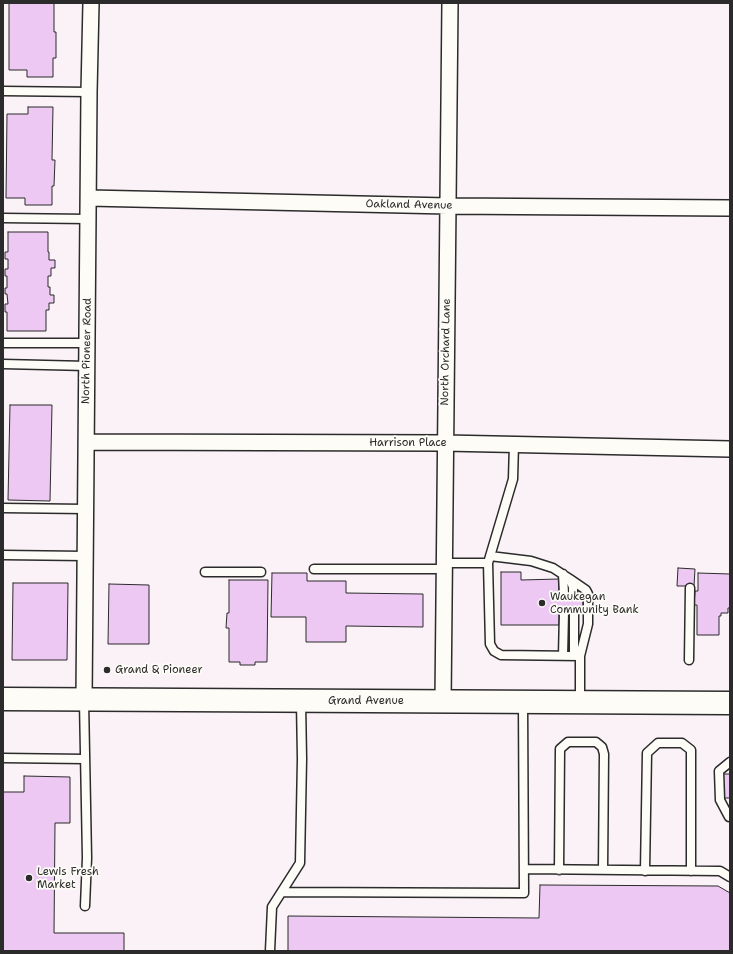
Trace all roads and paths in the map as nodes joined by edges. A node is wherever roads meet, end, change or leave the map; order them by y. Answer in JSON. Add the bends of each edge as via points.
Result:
{"nodes":[{"id":1,"x":91,"y":3,"type":"edge"},
{"id":2,"x":450,"y":3,"type":"edge"},
{"id":3,"x":3,"y":91,"type":"edge"},
{"id":4,"x":89,"y":92,"type":"junction"},
{"id":5,"x":89,"y":198,"type":"junction"},
{"id":6,"x":448,"y":206,"type":"junction"},
{"id":7,"x":730,"y":208,"type":"edge"},
{"id":8,"x":3,"y":218,"type":"edge"},
{"id":9,"x":88,"y":219,"type":"junction"},
{"id":10,"x":3,"y":343,"type":"edge"},
{"id":11,"x":87,"y":344,"type":"junction"},
{"id":12,"x":3,"y":364,"type":"edge"},
{"id":13,"x":87,"y":366,"type":"junction"},
{"id":14,"x":86,"y":442,"type":"junction"},
{"id":15,"x":445,"y":443,"type":"junction"},
{"id":16,"x":514,"y":444,"type":"junction"},
{"id":17,"x":730,"y":449,"type":"edge"},
{"id":18,"x":3,"y":508,"type":"edge"},
{"id":19,"x":86,"y":509,"type":"junction"},
{"id":20,"x":3,"y":555,"type":"edge"},
{"id":21,"x":85,"y":556,"type":"junction"},
{"id":22,"x":489,"y":560,"type":"junction"},
{"id":23,"x":445,"y":566,"type":"junction"},
{"id":24,"x":314,"y":569,"type":"dead end"},
{"id":25,"x":205,"y":572,"type":"dead end"},
{"id":26,"x":261,"y":572,"type":"dead end"},
{"id":27,"x":563,"y":574,"type":"junction"},
{"id":28,"x":570,"y":579,"type":"junction"},
{"id":29,"x":690,"y":588,"type":"dead end"},
{"id":30,"x":564,"y":594,"type":"dead end"},
{"id":31,"x":573,"y":594,"type":"dead end"},
{"id":32,"x":564,"y":613,"type":"dead end"},
{"id":33,"x":574,"y":613,"type":"dead end"},
{"id":34,"x":563,"y":656,"type":"junction"},
{"id":35,"x":577,"y":656,"type":"junction"},
{"id":36,"x":689,"y":660,"type":"dead end"},
{"id":37,"x":3,"y":699,"type":"edge"},
{"id":38,"x":84,"y":699,"type":"junction"},
{"id":39,"x":301,"y":701,"type":"junction"},
{"id":40,"x":443,"y":702,"type":"junction"},
{"id":41,"x":523,"y":702,"type":"junction"},
{"id":42,"x":580,"y":702,"type":"junction"},
{"id":43,"x":730,"y":703,"type":"edge"},
{"id":44,"x":3,"y":758,"type":"edge"},
{"id":45,"x":85,"y":758,"type":"junction"},
{"id":46,"x":730,"y":762,"type":"edge"},
{"id":47,"x":730,"y":818,"type":"edge"},
{"id":48,"x":525,"y":869,"type":"junction"},
{"id":49,"x":559,"y":870,"type":"junction"},
{"id":50,"x":603,"y":870,"type":"junction"},
{"id":51,"x":645,"y":870,"type":"junction"},
{"id":52,"x":691,"y":871,"type":"junction"},
{"id":53,"x":730,"y":877,"type":"edge"},
{"id":54,"x":282,"y":892,"type":"junction"},
{"id":55,"x":85,"y":906,"type":"dead end"},
{"id":56,"x":270,"y":951,"type":"edge"}],
"edges":[{"from":1,"to":4,"type":"street","name":"North Pioneer Road"},
{"from":2,"to":6,"type":"street","name":"North Orchard Lane"},
{"from":3,"to":4,"type":"lane"},
{"from":4,"to":5,"type":"street","name":"North Pioneer Road"},
{"from":5,"to":6,"type":"street","name":"Oakland Avenue"},
{"from":5,"to":9,"type":"street","name":"North Pioneer Road"},
{"from":6,"to":7,"type":"street","name":"Oakland Avenue"},
{"from":6,"to":15,"type":"street","name":"North Orchard Lane"},
{"from":8,"to":9,"type":"lane"},
{"from":9,"to":11,"type":"street","name":"North Pioneer Road"},
{"from":10,"to":11,"type":"lane"},
{"from":11,"to":13,"type":"street","name":"North Pioneer Road"},
{"from":12,"to":13,"type":"lane"},
{"from":13,"to":14,"type":"street","name":"North Pioneer Road"},
{"from":14,"to":15,"type":"street","name":"Harrison Place"},
{"from":14,"to":19,"type":"street","name":"North Pioneer Road"},
{"from":15,"to":16,"type":"street","name":"Harrison Place"},
{"from":15,"to":23,"type":"street","name":"North Orchard Lane"},
{"from":16,"to":17,"type":"street","name":"Harrison Place"},
{"from":16,"to":22,"type":"lane","via":[[513,479]]},
{"from":18,"to":19,"type":"lane"},
{"from":19,"to":21,"type":"street","name":"North Pioneer Road"},
{"from":20,"to":21,"type":"lane"},
{"from":21,"to":38,"type":"street","name":"North Pioneer Road"},
{"from":22,"to":23,"type":"lane"},
{"from":22,"to":27,"type":"lane","via":[[531,562],[553,568]]},
{"from":22,"to":34,"type":"lane","via":[[490,644],[494,651],[501,655]]},
{"from":23,"to":24,"type":"lane"},
{"from":23,"to":40,"type":"street","name":"North Orchard Lane"},
{"from":25,"to":26,"type":"lane"},
{"from":27,"to":28,"type":"lane"},
{"from":27,"to":30,"type":"lane"},
{"from":28,"to":31,"type":"lane"},
{"from":28,"to":35,"type":"lane","via":[[588,594],[588,624]]},
{"from":29,"to":36,"type":"lane"},
{"from":32,"to":34,"type":"lane"},
{"from":33,"to":35,"type":"lane"},
{"from":34,"to":35,"type":"lane"},
{"from":35,"to":42,"type":"lane"},
{"from":37,"to":38,"type":"main road","name":"Grand Avenue"},
{"from":38,"to":39,"type":"main road","name":"Grand Avenue"},
{"from":38,"to":45,"type":"lane"},
{"from":39,"to":40,"type":"main road","name":"Grand Avenue"},
{"from":39,"to":54,"type":"lane","via":[[300,863]]},
{"from":40,"to":41,"type":"main road","name":"Grand Avenue"},
{"from":41,"to":42,"type":"main road","name":"Grand Avenue"},
{"from":41,"to":48,"type":"lane"},
{"from":42,"to":43,"type":"main road","name":"Grand Avenue"},
{"from":44,"to":45,"type":"lane"},
{"from":45,"to":55,"type":"lane"},
{"from":46,"to":47,"type":"lane","via":[[719,771],[720,800]]},
{"from":48,"to":49,"type":"lane"},
{"from":48,"to":54,"type":"lane","via":[[524,894]]},
{"from":49,"to":50,"type":"lane"},
{"from":49,"to":50,"type":"lane","via":[[560,749],[568,742],[596,742],[602,747],[604,754]]},
{"from":50,"to":51,"type":"lane"},
{"from":51,"to":52,"type":"lane"},
{"from":51,"to":52,"type":"lane","via":[[647,753],[658,743],[676,743],[691,750]]},
{"from":52,"to":53,"type":"lane","via":[[720,871]]},
{"from":54,"to":56,"type":"lane","via":[[272,906]]}]}
